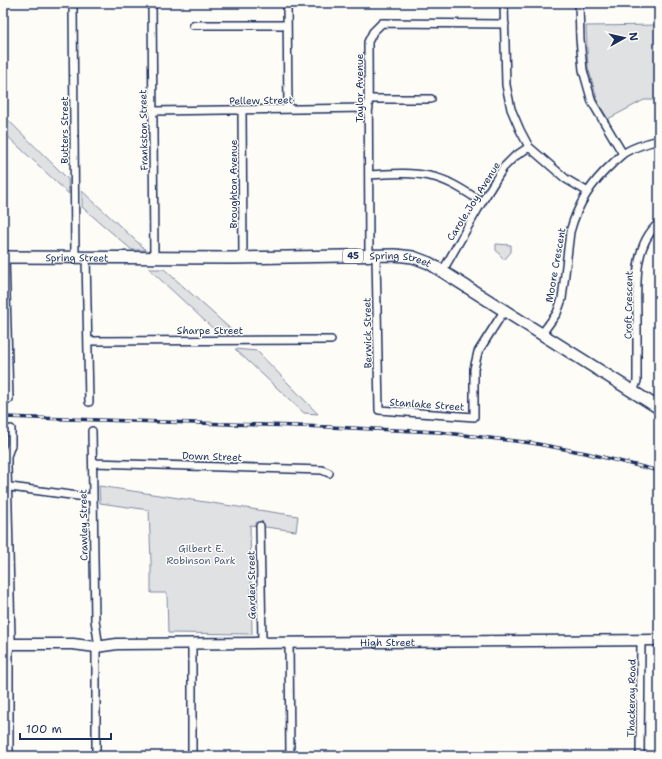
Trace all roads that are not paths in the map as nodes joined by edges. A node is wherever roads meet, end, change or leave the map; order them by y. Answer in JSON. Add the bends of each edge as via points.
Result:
{"nodes":[{"id":1,"x":73,"y":3,"type":"edge"},
{"id":2,"x":152,"y":3,"type":"edge"},
{"id":3,"x":287,"y":3,"type":"edge"},
{"id":4,"x":504,"y":3,"type":"edge"},
{"id":5,"x":579,"y":3,"type":"edge"},
{"id":6,"x":287,"y":24,"type":"junction"},
{"id":7,"x":505,"y":24,"type":"junction"},
{"id":8,"x":193,"y":25,"type":"dead end"},
{"id":9,"x":369,"y":99,"type":"junction"},
{"id":10,"x":431,"y":99,"type":"dead end"},
{"id":11,"x":369,"y":108,"type":"junction"},
{"id":12,"x":288,"y":109,"type":"junction"},
{"id":13,"x":242,"y":110,"type":"junction"},
{"id":14,"x":153,"y":111,"type":"junction"},
{"id":15,"x":659,"y":140,"type":"edge"},
{"id":16,"x":528,"y":147,"type":"junction"},
{"id":17,"x":623,"y":154,"type":"junction"},
{"id":18,"x":369,"y":175,"type":"junction"},
{"id":19,"x":588,"y":192,"type":"junction"},
{"id":20,"x":482,"y":202,"type":"junction"},
{"id":21,"x":659,"y":223,"type":"edge"},
{"id":22,"x":373,"y":256,"type":"junction"},
{"id":23,"x":4,"y":257,"type":"edge"},
{"id":24,"x":81,"y":257,"type":"junction"},
{"id":25,"x":154,"y":258,"type":"junction"},
{"id":26,"x":243,"y":258,"type":"junction"},
{"id":27,"x":442,"y":272,"type":"junction"},
{"id":28,"x":504,"y":311,"type":"junction"},
{"id":29,"x":542,"y":335,"type":"junction"},
{"id":30,"x":331,"y":340,"type":"dead end"},
{"id":31,"x":88,"y":341,"type":"junction"},
{"id":32,"x":5,"y":348,"type":"edge"},
{"id":33,"x":633,"y":392,"type":"junction"},
{"id":34,"x":9,"y":399,"type":"dead end"},
{"id":35,"x":89,"y":402,"type":"dead end"},
{"id":36,"x":659,"y":408,"type":"edge"},
{"id":37,"x":379,"y":410,"type":"joint"},
{"id":38,"x":11,"y":429,"type":"dead end"},
{"id":39,"x":92,"y":430,"type":"dead end"},
{"id":40,"x":94,"y":463,"type":"junction"},
{"id":41,"x":329,"y":472,"type":"dead end"},
{"id":42,"x":5,"y":486,"type":"edge"},
{"id":43,"x":93,"y":498,"type":"junction"},
{"id":44,"x":260,"y":526,"type":"dead end"},
{"id":45,"x":641,"y":640,"type":"junction"},
{"id":46,"x":659,"y":640,"type":"edge"},
{"id":47,"x":95,"y":643,"type":"junction"},
{"id":48,"x":262,"y":643,"type":"junction"},
{"id":49,"x":289,"y":643,"type":"junction"},
{"id":50,"x":6,"y":644,"type":"edge"},
{"id":51,"x":192,"y":644,"type":"junction"},
{"id":52,"x":9,"y":756,"type":"edge"},
{"id":53,"x":96,"y":756,"type":"edge"},
{"id":54,"x":192,"y":756,"type":"edge"},
{"id":55,"x":290,"y":756,"type":"edge"},
{"id":56,"x":640,"y":756,"type":"edge"}],
"edges":[{"from":1,"to":24,"type":"street","name":"Butters Street"},
{"from":2,"to":14,"type":"street","name":"Frankston Street"},
{"from":3,"to":6,"type":"street"},
{"from":4,"to":7,"type":"street"},
{"from":5,"to":17,"type":"street","via":[[583,70],[592,102]]},
{"from":6,"to":8,"type":"street"},
{"from":6,"to":12,"type":"street"},
{"from":7,"to":9,"type":"street","name":"Taylor Avenue","via":[[382,23],[368,42]]},
{"from":7,"to":16,"type":"street","via":[[506,85],[511,109]]},
{"from":9,"to":10,"type":"street"},
{"from":9,"to":11,"type":"street","name":"Taylor Avenue"},
{"from":11,"to":12,"type":"street","name":"Pellew Street"},
{"from":11,"to":18,"type":"street","name":"Taylor Avenue"},
{"from":12,"to":13,"type":"street","name":"Pellew Street"},
{"from":13,"to":14,"type":"street","name":"Pellew Street"},
{"from":13,"to":26,"type":"street","name":"Broughton Avenue"},
{"from":14,"to":25,"type":"street","name":"Frankston Street"},
{"from":15,"to":17,"type":"street","name":"Moore Crescent"},
{"from":16,"to":19,"type":"street","via":[[566,179]]},
{"from":16,"to":20,"type":"street","name":"Carole Joy Avenue","via":[[503,168]]},
{"from":17,"to":19,"type":"street","name":"Moore Crescent","via":[[597,179]]},
{"from":18,"to":20,"type":"street","via":[[430,176],[452,184]]},
{"from":18,"to":22,"type":"street","name":"Taylor Avenue"},
{"from":19,"to":29,"type":"street","name":"Moore Crescent","via":[[570,232],[562,299],[557,313]]},
{"from":20,"to":27,"type":"street","name":"Carole Joy Avenue"},
{"from":21,"to":33,"type":"street","name":"Croft Crescent","via":[[645,242],[638,268],[637,381]]},
{"from":22,"to":26,"type":"main road","name":"Spring Street","number":"45"},
{"from":22,"to":27,"type":"main road","name":"Spring Street","number":"45","via":[[413,257]]},
{"from":22,"to":37,"type":"street","name":"Berwick Street"},
{"from":23,"to":24,"type":"main road","name":"Spring Street","number":"45"},
{"from":23,"to":32,"type":"street"},
{"from":24,"to":25,"type":"main road","name":"Spring Street","number":"45"},
{"from":24,"to":31,"type":"street"},
{"from":25,"to":26,"type":"main road","name":"Spring Street","number":"45"},
{"from":27,"to":28,"type":"main road","name":"Spring Street","number":"45"},
{"from":28,"to":29,"type":"main road","name":"Spring Street","number":"45"},
{"from":28,"to":37,"type":"street","name":"Stanlake Street","via":[[478,352],[474,369],[474,417]]},
{"from":29,"to":33,"type":"main road","name":"Spring Street","number":"45"},
{"from":30,"to":31,"type":"street","name":"Sharpe Street"},
{"from":31,"to":35,"type":"street"},
{"from":32,"to":34,"type":"street"},
{"from":33,"to":36,"type":"main road","name":"Spring Street","number":"45"},
{"from":38,"to":42,"type":"street"},
{"from":39,"to":40,"type":"street","name":"Crawley Street"},
{"from":40,"to":41,"type":"street","name":"Down Street"},
{"from":40,"to":43,"type":"street","name":"Crawley Street"},
{"from":42,"to":43,"type":"street"},
{"from":42,"to":50,"type":"street","via":[[11,638]]},
{"from":43,"to":47,"type":"street","name":"Crawley Street"},
{"from":44,"to":48,"type":"street","name":"Garden Street"},
{"from":45,"to":46,"type":"main road","name":"High Street"},
{"from":45,"to":49,"type":"main road","name":"High Street"},
{"from":45,"to":56,"type":"street","name":"Thackeray Road"},
{"from":47,"to":50,"type":"main road","name":"High Street"},
{"from":47,"to":51,"type":"main road","name":"High Street"},
{"from":47,"to":53,"type":"street","name":"Crawley Street"},
{"from":48,"to":49,"type":"main road","name":"High Street"},
{"from":48,"to":51,"type":"main road","name":"High Street"},
{"from":49,"to":55,"type":"street"},
{"from":50,"to":52,"type":"street"},
{"from":51,"to":54,"type":"street"}]}
